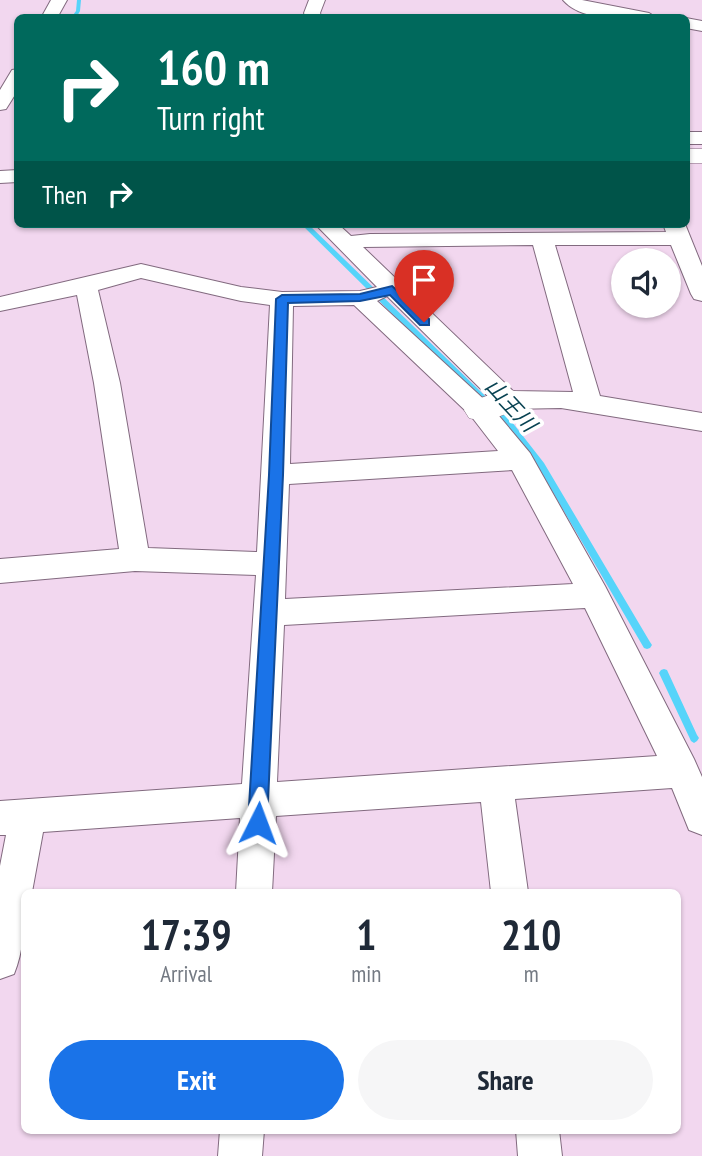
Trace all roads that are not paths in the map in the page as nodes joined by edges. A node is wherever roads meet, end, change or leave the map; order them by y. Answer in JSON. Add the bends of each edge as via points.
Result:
{"nodes":[{"id":1,"x":571,"y":0,"type":"edge"},
{"id":2,"x":625,"y":14,"type":"edge"},
{"id":3,"x":14,"y":81,"type":"edge"},
{"id":4,"x":0,"y":105,"type":"edge"},
{"id":5,"x":330,"y":228,"type":"edge"},
{"id":6,"x":677,"y":231,"type":"edge"},
{"id":7,"x":479,"y":232,"type":"edge"},
{"id":8,"x":542,"y":239,"type":"junction"},
{"id":9,"x":346,"y":243,"type":"junction"},
{"id":10,"x":86,"y":286,"type":"junction"},
{"id":11,"x":377,"y":294,"type":"junction"},
{"id":12,"x":702,"y":294,"type":"edge"},
{"id":13,"x":282,"y":299,"type":"junction"},
{"id":14,"x":0,"y":304,"type":"edge"},
{"id":15,"x":589,"y":403,"type":"junction"},
{"id":16,"x":493,"y":405,"type":"junction"},
{"id":17,"x":702,"y":422,"type":"edge"},
{"id":18,"x":520,"y":460,"type":"junction"},
{"id":19,"x":276,"y":475,"type":"junction"},
{"id":20,"x":135,"y":559,"type":"junction"},
{"id":21,"x":270,"y":564,"type":"junction"},
{"id":22,"x":0,"y":571,"type":"edge"},
{"id":23,"x":594,"y":595,"type":"junction"},
{"id":24,"x":269,"y":613,"type":"junction"},
{"id":25,"x":682,"y":771,"type":"junction"},
{"id":26,"x":496,"y":783,"type":"junction"},
{"id":27,"x":259,"y":800,"type":"junction"},
{"id":28,"x":14,"y":817,"type":"edge"},
{"id":29,"x":702,"y":818,"type":"edge"},
{"id":30,"x":254,"y":889,"type":"edge"},
{"id":31,"x":509,"y":889,"type":"edge"},
{"id":32,"x":0,"y":960,"type":"edge"},
{"id":33,"x":242,"y":1134,"type":"edge"},
{"id":34,"x":537,"y":1134,"type":"edge"},
{"id":35,"x":240,"y":1156,"type":"edge"},
{"id":36,"x":540,"y":1156,"type":"edge"}],
"edges":[{"from":1,"to":2,"type":"street","via":[[582,7]]},
{"from":3,"to":4,"type":"street"},
{"from":5,"to":9,"type":"street"},
{"from":6,"to":8,"type":"street"},
{"from":6,"to":12,"type":"street"},
{"from":7,"to":8,"type":"street"},
{"from":7,"to":9,"type":"street"},
{"from":8,"to":15,"type":"street"},
{"from":9,"to":11,"type":"street"},
{"from":10,"to":13,"type":"street","via":[[141,271]]},
{"from":10,"to":14,"type":"street"},
{"from":10,"to":20,"type":"street","via":[[107,383]]},
{"from":11,"to":13,"type":"street"},
{"from":11,"to":16,"type":"street"},
{"from":13,"to":19,"type":"street"},
{"from":15,"to":16,"type":"street","via":[[561,399]]},
{"from":15,"to":17,"type":"street"},
{"from":16,"to":18,"type":"street"},
{"from":18,"to":19,"type":"street"},
{"from":18,"to":23,"type":"street"},
{"from":19,"to":21,"type":"street"},
{"from":20,"to":21,"type":"street"},
{"from":20,"to":22,"type":"street"},
{"from":21,"to":24,"type":"street"},
{"from":23,"to":24,"type":"street"},
{"from":23,"to":25,"type":"street"},
{"from":24,"to":27,"type":"street"},
{"from":25,"to":26,"type":"street"},
{"from":25,"to":29,"type":"street"},
{"from":26,"to":27,"type":"street"},
{"from":26,"to":31,"type":"street"},
{"from":27,"to":28,"type":"street"},
{"from":27,"to":30,"type":"street"},
{"from":28,"to":32,"type":"street"},
{"from":33,"to":35,"type":"street"},
{"from":34,"to":36,"type":"street"}]}
